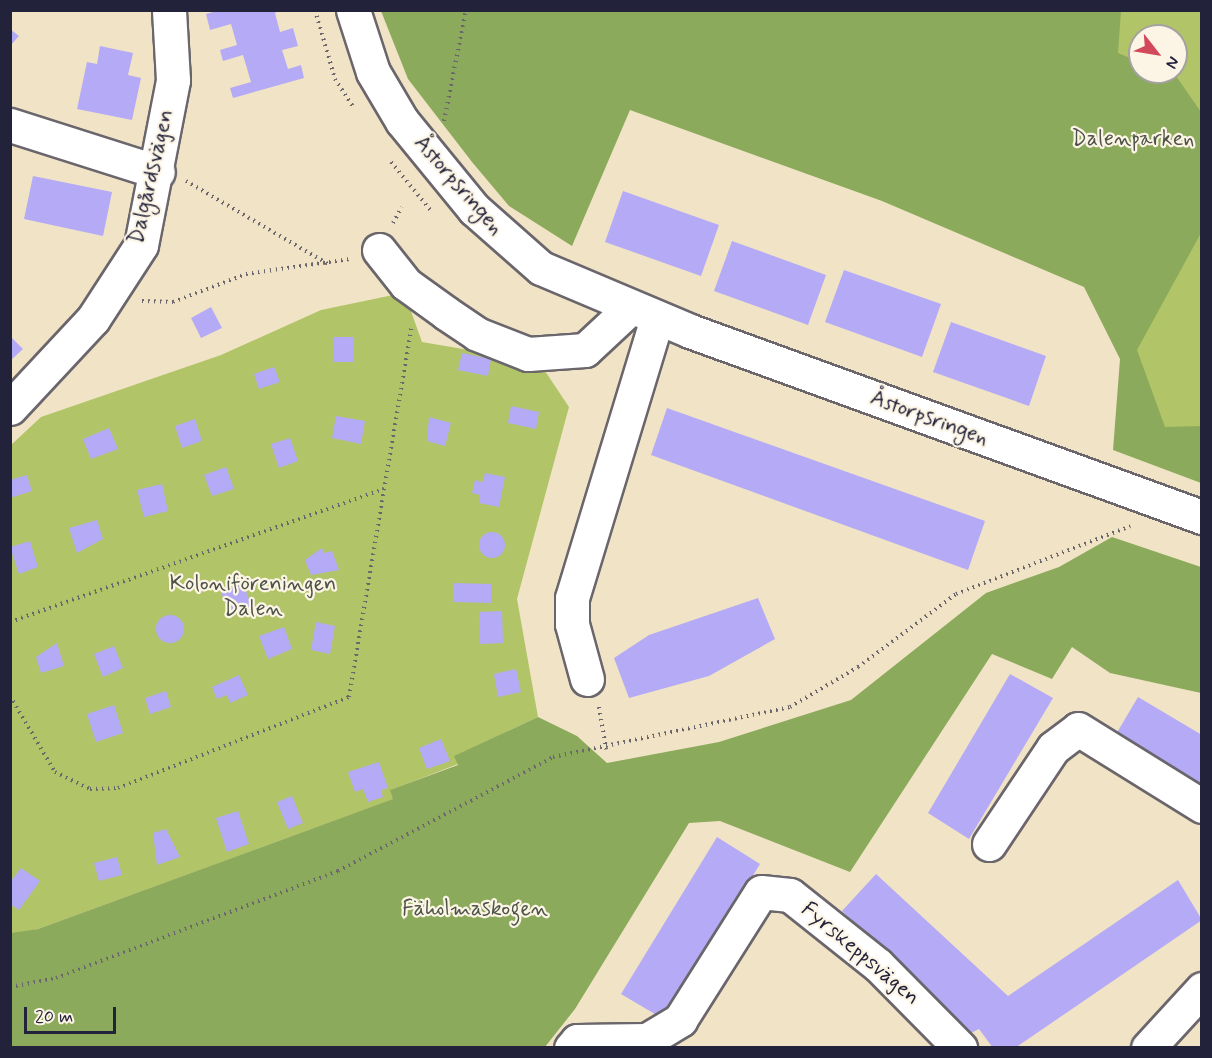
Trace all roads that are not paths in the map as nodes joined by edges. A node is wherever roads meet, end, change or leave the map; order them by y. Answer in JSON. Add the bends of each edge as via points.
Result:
{"nodes":[{"id":1,"x":169,"y":10,"type":"edge"},
{"id":2,"x":352,"y":10,"type":"edge"},
{"id":3,"x":10,"y":125,"type":"edge"},
{"id":4,"x":158,"y":172,"type":"junction"},
{"id":5,"x":379,"y":250,"type":"road end"},
{"id":6,"x":643,"y":313,"type":"junction"},
{"id":7,"x":10,"y":408,"type":"edge"},
{"id":8,"x":1202,"y":517,"type":"edge"},
{"id":9,"x":587,"y":679,"type":"road end"},
{"id":10,"x":1202,"y":806,"type":"edge"},
{"id":11,"x":989,"y":844,"type":"dead end"},
{"id":12,"x":1202,"y":989,"type":"edge"},
{"id":13,"x":571,"y":1047,"type":"edge"},
{"id":14,"x":960,"y":1047,"type":"edge"},
{"id":15,"x":1148,"y":1047,"type":"edge"}],
"edges":[{"from":1,"to":4,"type":"street","name":"Dalgårdsvägen","via":[[173,80]]},
{"from":2,"to":6,"type":"street","name":"Åstorpsringen","via":[[373,72],[402,121],[474,209],[541,268]]},
{"from":3,"to":4,"type":"street"},
{"from":4,"to":7,"type":"street","name":"Dalgårdsvägen","via":[[141,245],[105,299]]},
{"from":5,"to":6,"type":"street","via":[[418,293],[477,333],[528,354],[585,350]]},
{"from":6,"to":8,"type":"street","name":"Åstorpsringen"},
{"from":6,"to":9,"type":"street","via":[[572,598],[572,624]]},
{"from":10,"to":11,"type":"street","via":[[1078,729],[1053,748]]},
{"from":12,"to":15,"type":"street"},
{"from":13,"to":14,"type":"street","name":"Fyrskeppsvägen","via":[[577,1041],[647,1040],[680,1020],[761,892],[790,895],[878,965]]}]}
